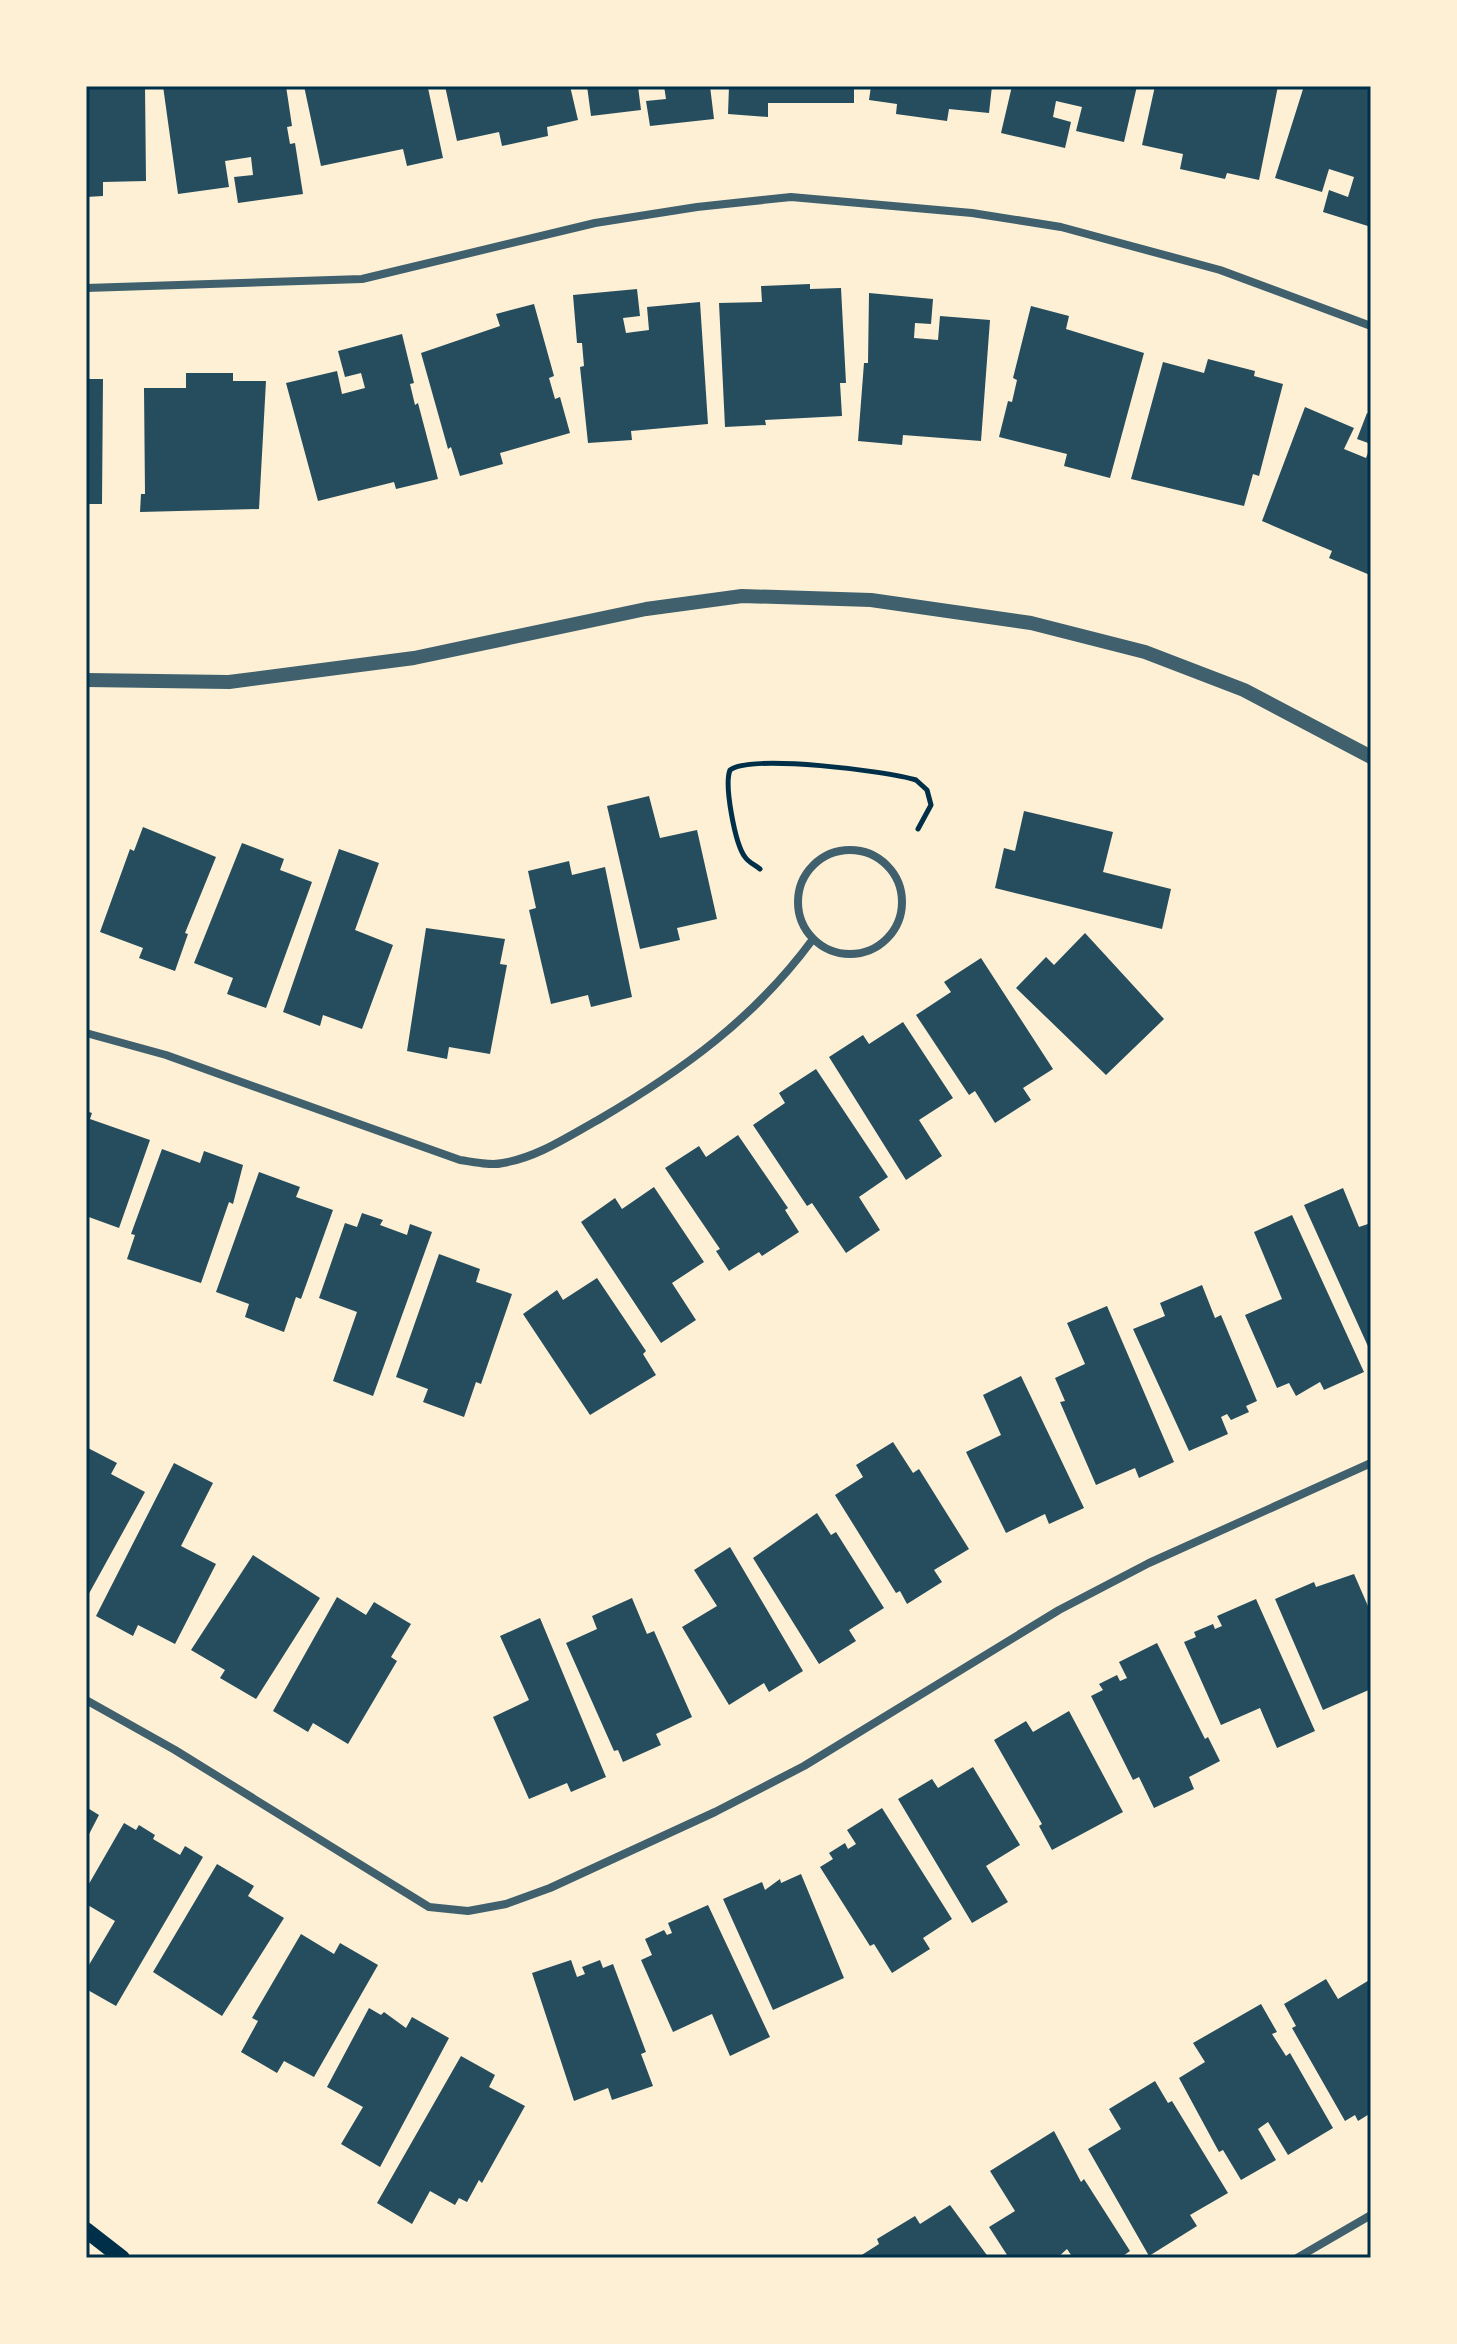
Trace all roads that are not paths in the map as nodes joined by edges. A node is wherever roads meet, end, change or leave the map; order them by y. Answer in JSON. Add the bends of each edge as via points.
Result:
{"nodes":[{"id":1,"x":86,"y":288,"type":"edge"},
{"id":2,"x":1371,"y":326,"type":"edge"},
{"id":3,"x":86,"y":680,"type":"edge"},
{"id":4,"x":1371,"y":757,"type":"edge"},
{"id":5,"x":813,"y":939,"type":"junction"},
{"id":6,"x":86,"y":1033,"type":"edge"},
{"id":7,"x":1371,"y":1463,"type":"edge"},
{"id":8,"x":86,"y":1700,"type":"edge"},
{"id":9,"x":1371,"y":2215,"type":"edge"},
{"id":10,"x":86,"y":2230,"type":"edge"},
{"id":11,"x":122,"y":2258,"type":"edge"},
{"id":12,"x":1297,"y":2258,"type":"edge"}],
"edges":[{"from":1,"to":2,"type":"street","via":[[362,279],[595,223],[791,197],[972,213],[1061,227],[1220,270]]},
{"from":3,"to":4,"type":"street","via":[[229,682],[414,658],[646,609],[742,596],[871,600],[1031,623],[1145,652],[1244,690]]},
{"from":5,"to":5,"type":"street","via":[[797,906],[808,870],[839,851],[861,851],[881,860],[895,876],[902,897],[899,919],[888,938],[871,950],[846,955]]},
{"from":5,"to":6,"type":"street","via":[[787,974],[722,1039],[565,1139],[499,1164],[460,1160],[166,1055]]},
{"from":7,"to":8,"type":"street","via":[[1149,1563],[1059,1610],[804,1766],[715,1812],[506,1904],[468,1911],[429,1907]]},
{"from":9,"to":12,"type":"street"},
{"from":10,"to":11,"type":"main road"}]}
